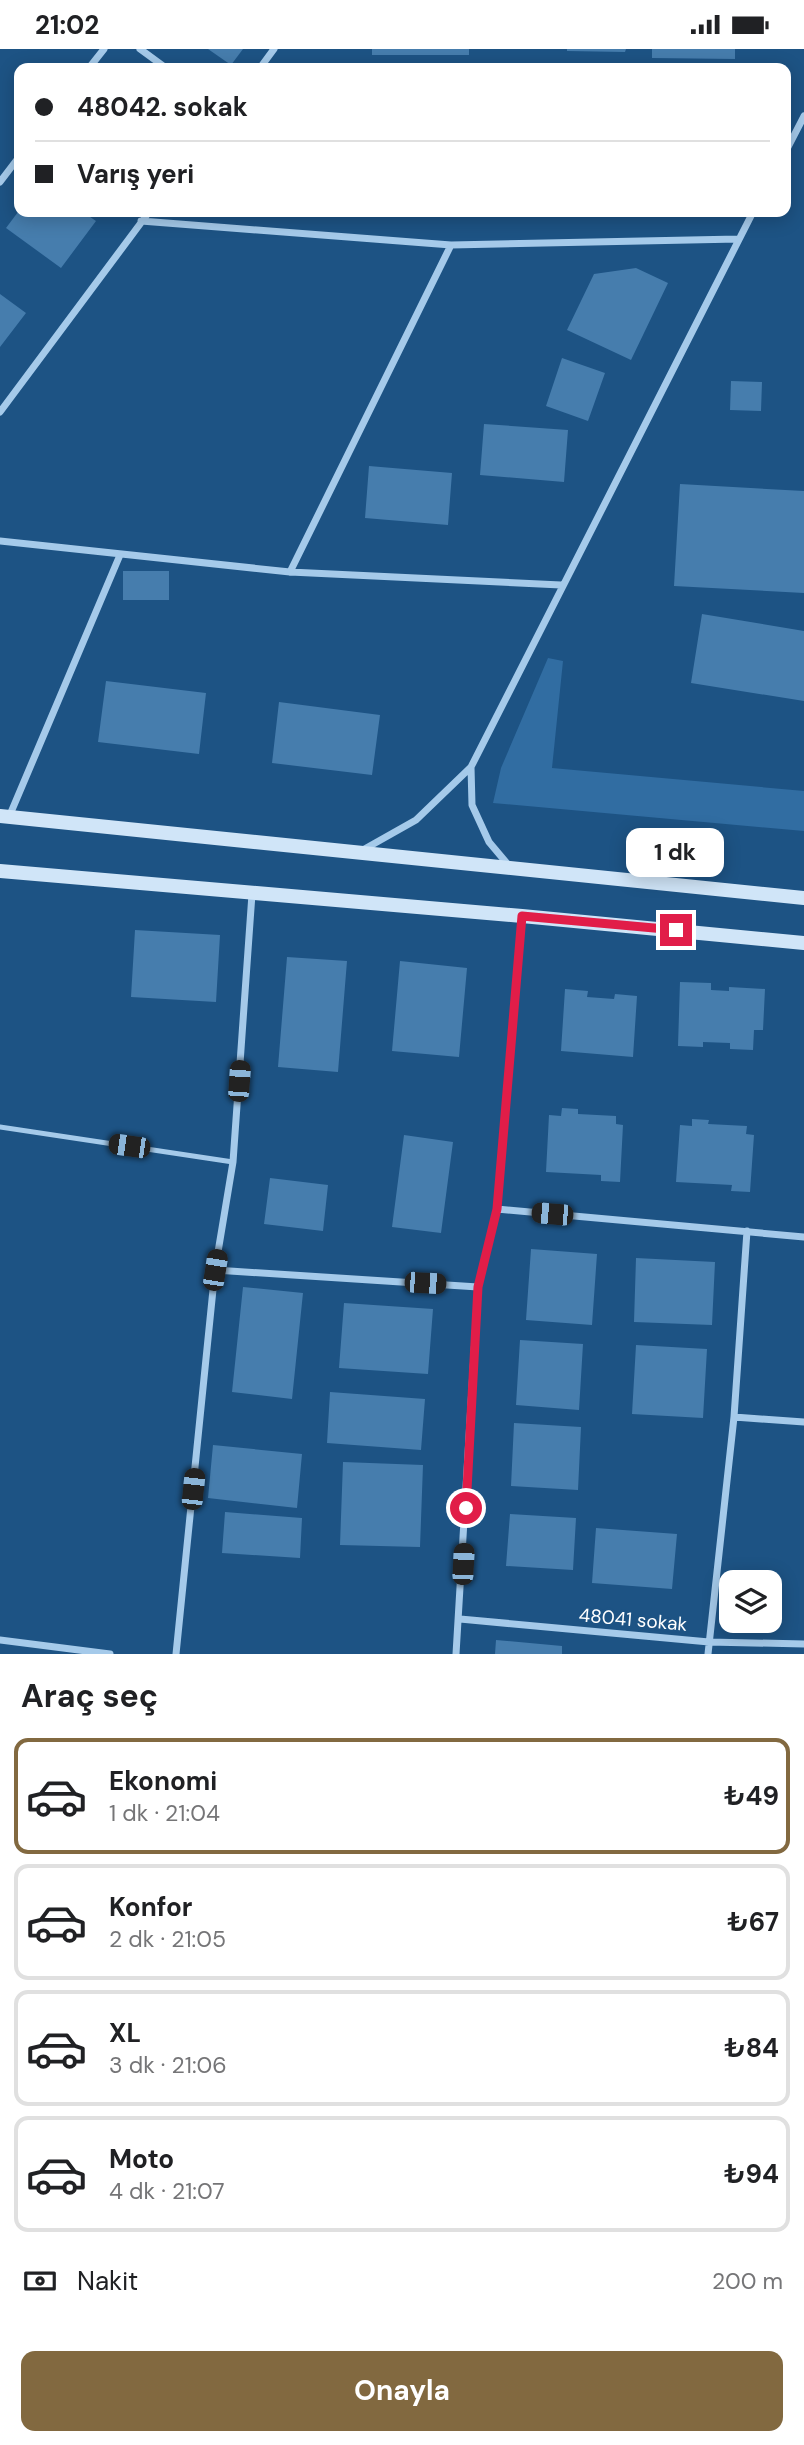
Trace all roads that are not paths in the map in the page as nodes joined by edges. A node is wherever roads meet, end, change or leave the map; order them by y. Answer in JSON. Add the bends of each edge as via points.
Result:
{"nodes":[{"id":1,"x":104,"y":49,"type":"edge"},
{"id":2,"x":140,"y":49,"type":"edge"},
{"id":3,"x":93,"y":63,"type":"edge"},
{"id":4,"x":159,"y":63,"type":"edge"},
{"id":5,"x":804,"y":116,"type":"edge"},
{"id":6,"x":791,"y":141,"type":"edge"},
{"id":7,"x":14,"y":164,"type":"edge"},
{"id":8,"x":0,"y":182,"type":"edge"},
{"id":9,"x":145,"y":217,"type":"edge"},
{"id":10,"x":750,"y":217,"type":"edge"},
{"id":11,"x":141,"y":221,"type":"junction"},
{"id":12,"x":738,"y":239,"type":"junction"},
{"id":13,"x":451,"y":245,"type":"junction"},
{"id":14,"x":0,"y":412,"type":"edge"},
{"id":15,"x":0,"y":541,"type":"edge"},
{"id":16,"x":120,"y":555,"type":"junction"},
{"id":17,"x":290,"y":572,"type":"junction"},
{"id":18,"x":561,"y":585,"type":"junction"},
{"id":19,"x":471,"y":767,"type":"junction"},
{"id":20,"x":4,"y":816,"type":"edge"},
{"id":21,"x":359,"y":852,"type":"junction"},
{"id":22,"x":511,"y":868,"type":"junction"},
{"id":23,"x":0,"y":871,"type":"edge"},
{"id":24,"x":253,"y":894,"type":"junction"},
{"id":25,"x":804,"y":898,"type":"edge"},
{"id":26,"x":522,"y":916,"type":"junction"},
{"id":27,"x":804,"y":943,"type":"edge"},
{"id":28,"x":0,"y":1127,"type":"edge"},
{"id":29,"x":233,"y":1161,"type":"junction"},
{"id":30,"x":497,"y":1209,"type":"junction"},
{"id":31,"x":747,"y":1231,"type":"junction"},
{"id":32,"x":804,"y":1237,"type":"edge"},
{"id":33,"x":215,"y":1270,"type":"junction"},
{"id":34,"x":478,"y":1287,"type":"junction"},
{"id":35,"x":734,"y":1417,"type":"junction"},
{"id":36,"x":804,"y":1422,"type":"edge"},
{"id":37,"x":460,"y":1619,"type":"junction"},
{"id":38,"x":0,"y":1640,"type":"edge"},
{"id":39,"x":709,"y":1642,"type":"junction"},
{"id":40,"x":804,"y":1644,"type":"edge"},
{"id":41,"x":110,"y":1654,"type":"edge"},
{"id":42,"x":176,"y":1654,"type":"edge"},
{"id":43,"x":456,"y":1654,"type":"edge"},
{"id":44,"x":708,"y":1654,"type":"edge"}],
"edges":[{"from":1,"to":3,"type":"street"},
{"from":2,"to":4,"type":"street"},
{"from":5,"to":6,"type":"street"},
{"from":7,"to":8,"type":"street"},
{"from":9,"to":11,"type":"street"},
{"from":10,"to":12,"type":"street"},
{"from":11,"to":13,"type":"street"},
{"from":11,"to":14,"type":"street"},
{"from":12,"to":13,"type":"street"},
{"from":12,"to":18,"type":"street"},
{"from":13,"to":17,"type":"street"},
{"from":15,"to":16,"type":"street"},
{"from":16,"to":17,"type":"street"},
{"from":16,"to":20,"type":"street"},
{"from":17,"to":18,"type":"street"},
{"from":18,"to":19,"type":"street"},
{"from":19,"to":21,"type":"street","via":[[416,820]]},
{"from":19,"to":22,"type":"street","via":[[472,805],[489,842]]},
{"from":20,"to":21,"type":"main road"},
{"from":21,"to":22,"type":"main road"},
{"from":22,"to":25,"type":"main road"},
{"from":23,"to":24,"type":"main road"},
{"from":24,"to":26,"type":"main road"},
{"from":24,"to":29,"type":"street"},
{"from":26,"to":27,"type":"main road"},
{"from":26,"to":30,"type":"street"},
{"from":28,"to":29,"type":"lane"},
{"from":29,"to":33,"type":"street"},
{"from":30,"to":31,"type":"street"},
{"from":30,"to":34,"type":"street"},
{"from":31,"to":32,"type":"street"},
{"from":31,"to":35,"type":"street"},
{"from":33,"to":34,"type":"street"},
{"from":33,"to":42,"type":"street"},
{"from":34,"to":37,"type":"street"},
{"from":35,"to":36,"type":"street"},
{"from":35,"to":39,"type":"street"},
{"from":37,"to":39,"type":"street","name":"48041 sokak"},
{"from":37,"to":43,"type":"street"},
{"from":38,"to":41,"type":"street"},
{"from":39,"to":40,"type":"street","name":"48041 sokak"},
{"from":39,"to":44,"type":"street"}]}
